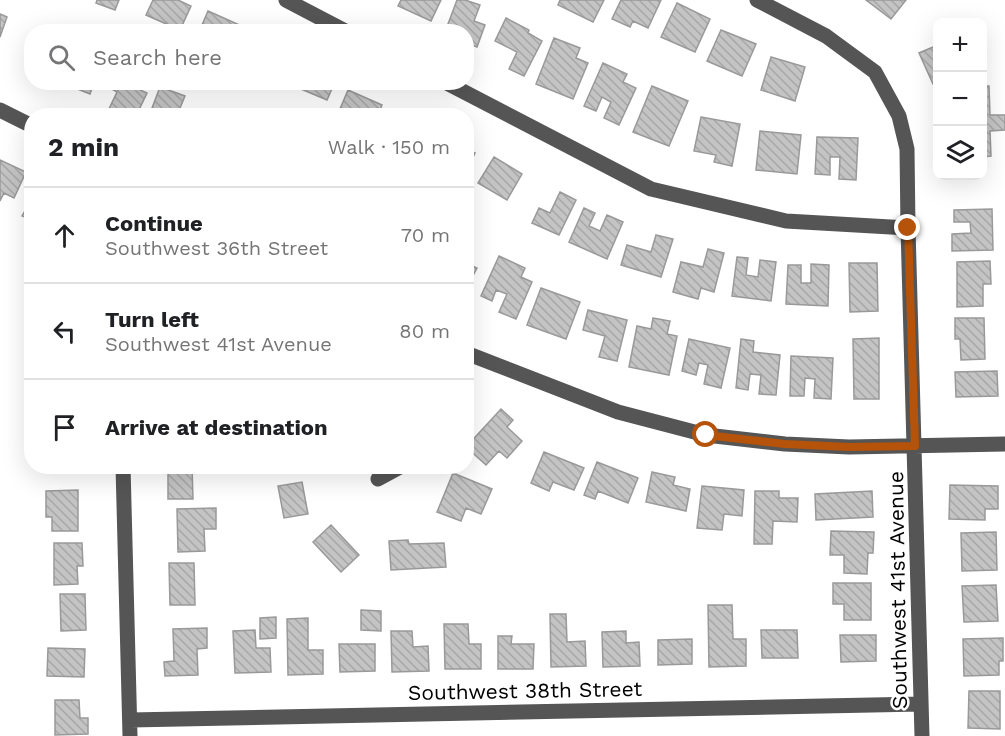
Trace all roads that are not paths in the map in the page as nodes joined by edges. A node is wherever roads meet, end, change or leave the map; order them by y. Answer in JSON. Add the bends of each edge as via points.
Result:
{"nodes":[{"id":1,"x":286,"y":0,"type":"edge"},
{"id":2,"x":757,"y":0,"type":"edge"},
{"id":3,"x":332,"y":24,"type":"edge"},
{"id":4,"x":460,"y":90,"type":"edge"},
{"id":5,"x":0,"y":110,"type":"edge"},
{"id":6,"x":24,"y":122,"type":"edge"},
{"id":7,"x":908,"y":228,"type":"junction"},
{"id":8,"x":474,"y":359,"type":"edge"},
{"id":9,"x":1005,"y":444,"type":"edge"},
{"id":10,"x":915,"y":446,"type":"junction"},
{"id":11,"x":123,"y":474,"type":"edge"},
{"id":12,"x":387,"y":474,"type":"edge"},
{"id":13,"x":378,"y":479,"type":"dead end"},
{"id":14,"x":921,"y":704,"type":"junction"},
{"id":15,"x":129,"y":720,"type":"junction"},
{"id":16,"x":130,"y":736,"type":"edge"},
{"id":17,"x":922,"y":736,"type":"edge"}],
"edges":[{"from":1,"to":3,"type":"street"},
{"from":2,"to":7,"type":"street","name":"Southwest 41st Avenue","via":[[826,36],[875,72],[899,116],[908,149]]},
{"from":4,"to":7,"type":"street","via":[[651,189],[786,221]]},
{"from":5,"to":6,"type":"street"},
{"from":7,"to":10,"type":"street","name":"Southwest 41st Avenue"},
{"from":8,"to":10,"type":"street","via":[[618,412],[706,435],[785,444]]},
{"from":9,"to":10,"type":"street"},
{"from":10,"to":14,"type":"street","name":"Southwest 41st Avenue"},
{"from":11,"to":15,"type":"street"},
{"from":12,"to":13,"type":"street"},
{"from":14,"to":15,"type":"street","name":"Southwest 38th Street"},
{"from":14,"to":17,"type":"street","name":"Southwest 41st Avenue"},
{"from":15,"to":16,"type":"street"}]}
